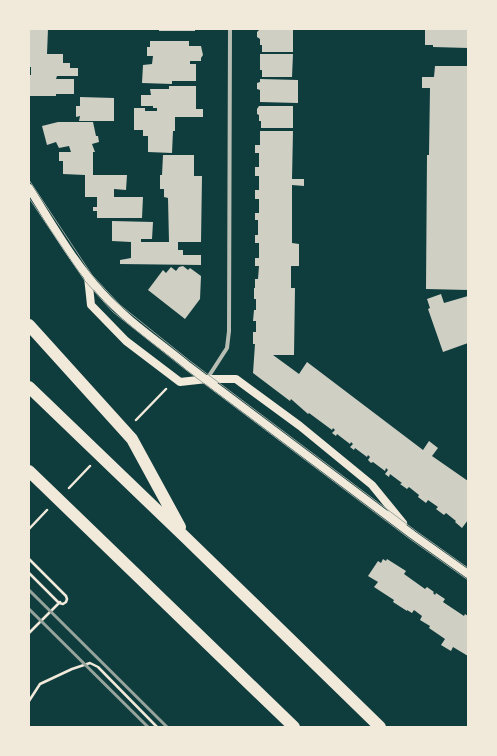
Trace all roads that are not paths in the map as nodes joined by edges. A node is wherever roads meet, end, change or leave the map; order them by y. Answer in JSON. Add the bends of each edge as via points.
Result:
{"nodes":[{"id":1,"x":230,"y":29,"type":"edge"},
{"id":2,"x":29,"y":188,"type":"edge"},
{"id":3,"x":88,"y":277,"type":"junction"},
{"id":4,"x":29,"y":325,"type":"edge"},
{"id":5,"x":207,"y":379,"type":"junction"},
{"id":6,"x":29,"y":387,"type":"edge"},
{"id":7,"x":29,"y":470,"type":"edge"},
{"id":8,"x":413,"y":535,"type":"junction"},
{"id":9,"x":186,"y":538,"type":"junction"},
{"id":10,"x":468,"y":574,"type":"edge"},
{"id":11,"x":294,"y":727,"type":"edge"},
{"id":12,"x":380,"y":727,"type":"edge"}],
"edges":[{"from":1,"to":5,"type":"street","via":[[229,331],[227,348]]},
{"from":2,"to":3,"type":"main road"},
{"from":3,"to":5,"type":"main road","via":[[118,309]]},
{"from":3,"to":5,"type":"main road","via":[[91,305],[126,341],[180,382]]},
{"from":4,"to":9,"type":"highway","via":[[132,439]]},
{"from":5,"to":8,"type":"main road"},
{"from":5,"to":8,"type":"main road","via":[[236,379],[300,426],[372,485]]},
{"from":6,"to":9,"type":"highway"},
{"from":7,"to":11,"type":"highway"},
{"from":8,"to":10,"type":"main road"},
{"from":9,"to":12,"type":"highway"}]}
